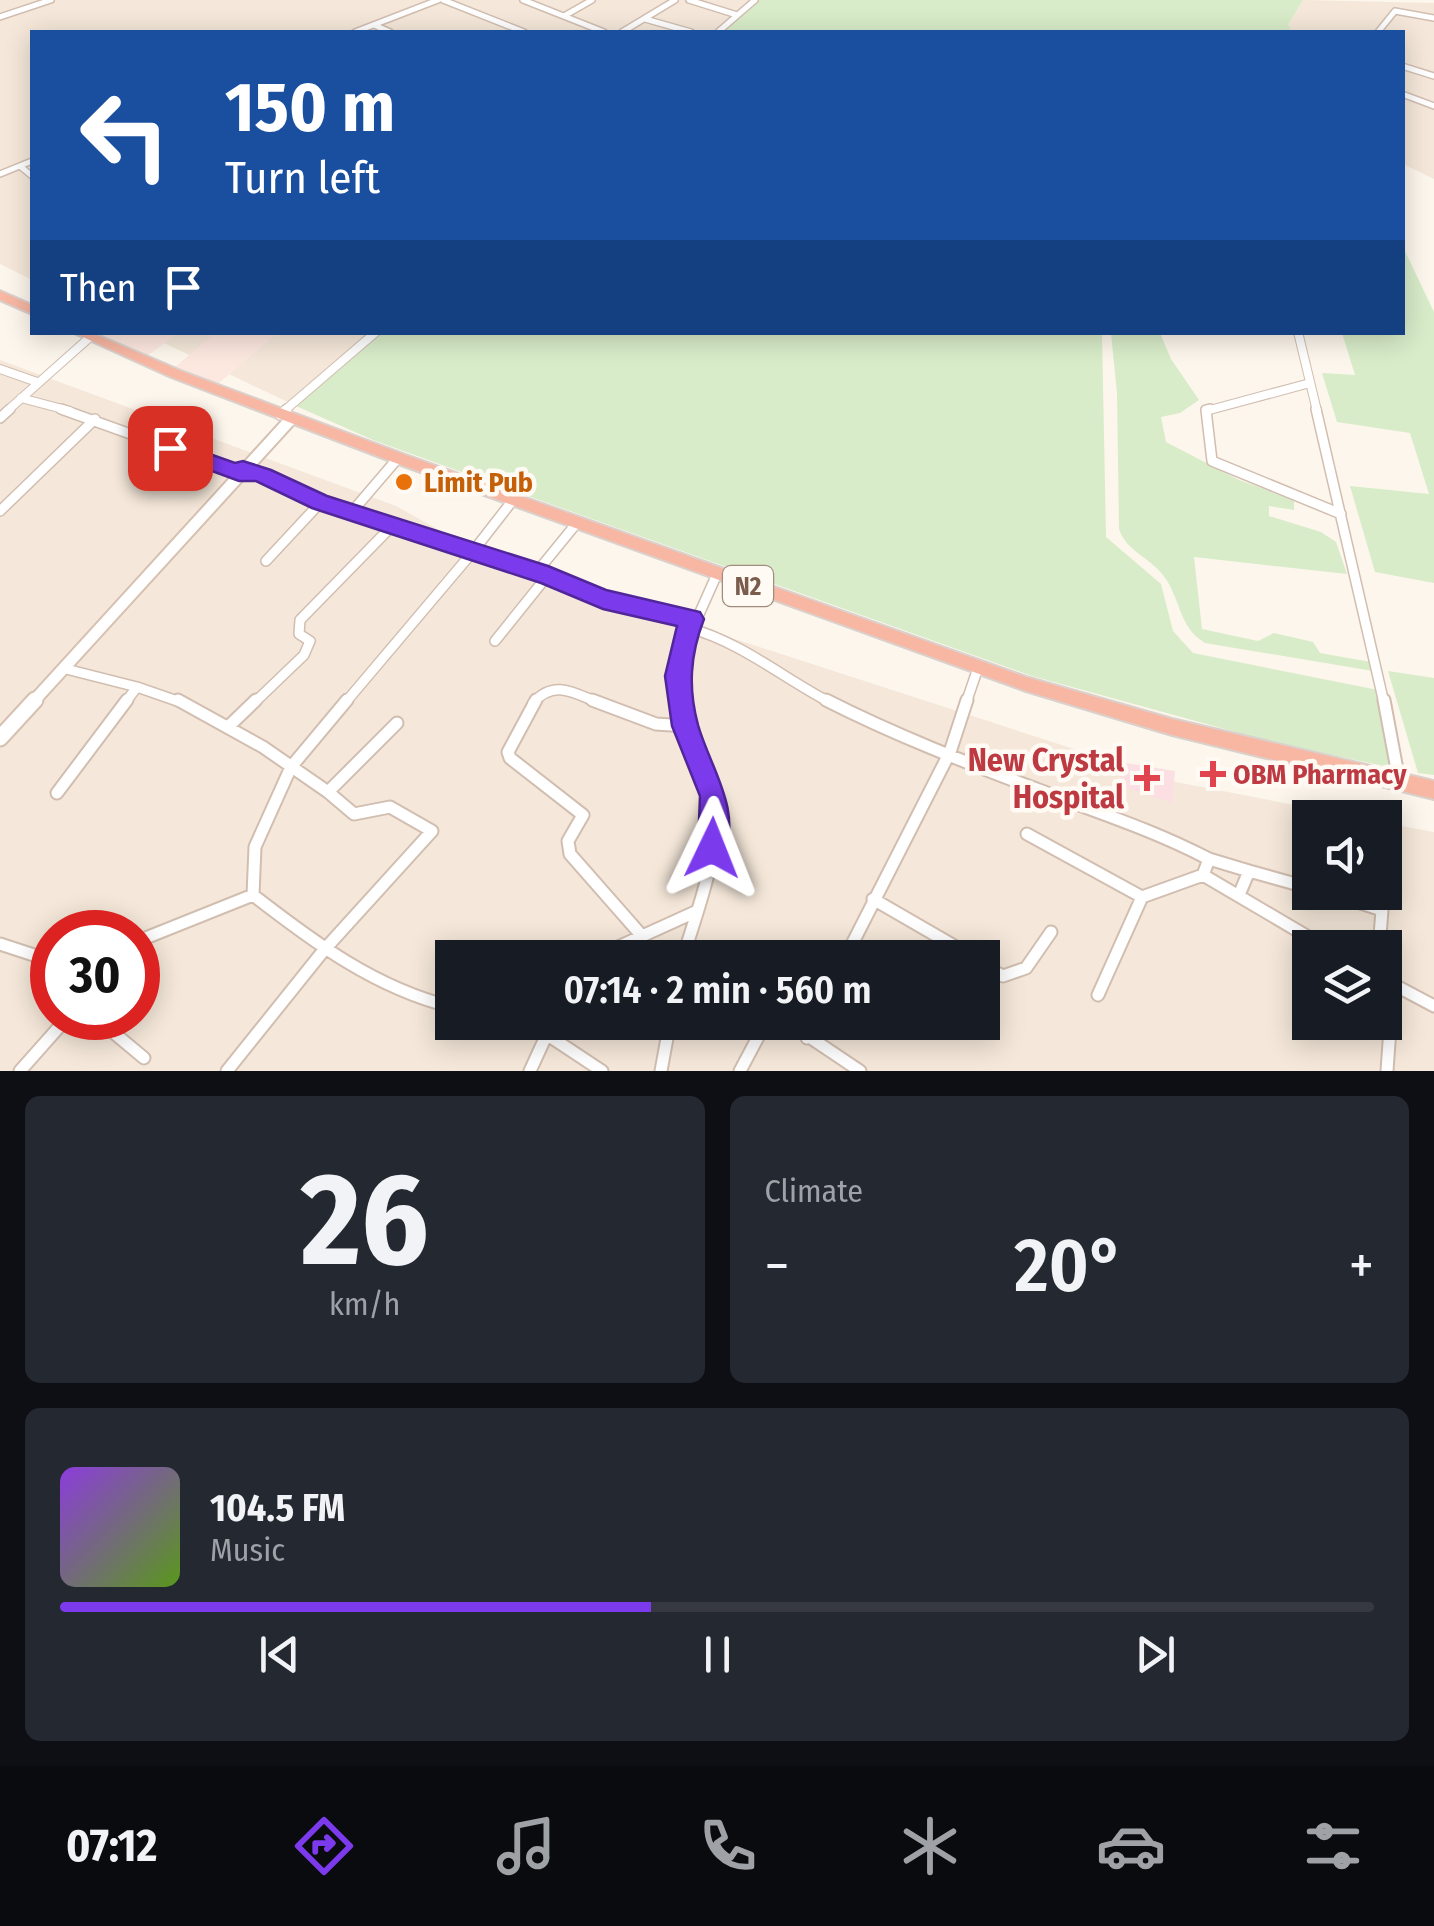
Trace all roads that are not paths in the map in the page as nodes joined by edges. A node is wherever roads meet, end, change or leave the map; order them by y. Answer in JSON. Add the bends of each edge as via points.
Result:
{"nodes":[{"id":1,"x":51,"y":0,"type":"edge"},
{"id":2,"x":440,"y":0,"type":"edge"},
{"id":3,"x":523,"y":0,"type":"edge"},
{"id":4,"x":592,"y":0,"type":"edge"},
{"id":5,"x":675,"y":0,"type":"edge"},
{"id":6,"x":689,"y":0,"type":"edge"},
{"id":7,"x":755,"y":0,"type":"edge"},
{"id":8,"x":737,"y":15,"type":"junction"},
{"id":9,"x":564,"y":16,"type":"junction"},
{"id":10,"x":0,"y":17,"type":"edge"},
{"id":11,"x":1434,"y":18,"type":"edge"},
{"id":12,"x":646,"y":19,"type":"junction"},
{"id":13,"x":374,"y":25,"type":"junction"},
{"id":14,"x":360,"y":30,"type":"edge"},
{"id":15,"x":385,"y":30,"type":"edge"},
{"id":16,"x":519,"y":30,"type":"edge"},
{"id":17,"x":599,"y":30,"type":"edge"},
{"id":18,"x":626,"y":30,"type":"edge"},
{"id":19,"x":683,"y":30,"type":"edge"},
{"id":20,"x":720,"y":30,"type":"edge"},
{"id":21,"x":1380,"y":30,"type":"edge"},
{"id":22,"x":1405,"y":67,"type":"edge"},
{"id":23,"x":1434,"y":76,"type":"edge"},
{"id":24,"x":1405,"y":95,"type":"edge"},
{"id":25,"x":1434,"y":106,"type":"edge"},
{"id":26,"x":30,"y":162,"type":"edge"},
{"id":27,"x":20,"y":166,"type":"junction"},
{"id":28,"x":0,"y":174,"type":"edge"},
{"id":29,"x":30,"y":174,"type":"edge"},
{"id":30,"x":0,"y":295,"type":"edge"},
{"id":31,"x":30,"y":309,"type":"edge"},
{"id":32,"x":84,"y":335,"type":"edge"},
{"id":33,"x":373,"y":335,"type":"edge"},
{"id":34,"x":1299,"y":335,"type":"edge"},
{"id":35,"x":0,"y":370,"type":"edge"},
{"id":36,"x":37,"y":382,"type":"junction"},
{"id":37,"x":1310,"y":382,"type":"junction"},
{"id":38,"x":21,"y":398,"type":"junction"},
{"id":39,"x":285,"y":417,"type":"junction"},
{"id":40,"x":0,"y":418,"type":"edge"},
{"id":41,"x":94,"y":419,"type":"junction"},
{"id":42,"x":398,"y":458,"type":"junction"},
{"id":43,"x":241,"y":471,"type":"junction"},
{"id":44,"x":514,"y":500,"type":"junction"},
{"id":45,"x":320,"y":502,"type":"junction"},
{"id":46,"x":0,"y":510,"type":"edge"},
{"id":47,"x":352,"y":514,"type":"junction"},
{"id":48,"x":1341,"y":514,"type":"junction"},
{"id":49,"x":576,"y":524,"type":"junction"},
{"id":50,"x":391,"y":527,"type":"junction"},
{"id":51,"x":471,"y":554,"type":"junction"},
{"id":52,"x":266,"y":562,"type":"dead end"},
{"id":53,"x":536,"y":573,"type":"junction"},
{"id":54,"x":717,"y":574,"type":"junction"},
{"id":55,"x":548,"y":576,"type":"junction"},
{"id":56,"x":690,"y":623,"type":"junction"},
{"id":57,"x":495,"y":641,"type":"dead end"},
{"id":58,"x":978,"y":668,"type":"junction"},
{"id":59,"x":66,"y":669,"type":"junction"},
{"id":60,"x":136,"y":687,"type":"junction"},
{"id":61,"x":397,"y":723,"type":"dead end"},
{"id":62,"x":229,"y":726,"type":"junction"},
{"id":63,"x":686,"y":726,"type":"junction"},
{"id":64,"x":0,"y":738,"type":"edge"},
{"id":65,"x":950,"y":752,"type":"junction"},
{"id":66,"x":291,"y":766,"type":"junction"},
{"id":67,"x":1400,"y":783,"type":"junction"},
{"id":68,"x":1434,"y":790,"type":"edge"},
{"id":69,"x":328,"y":792,"type":"junction"},
{"id":70,"x":57,"y":793,"type":"dead end"},
{"id":71,"x":1028,"y":834,"type":"dead end"},
{"id":72,"x":1208,"y":859,"type":"junction"},
{"id":73,"x":1249,"y":871,"type":"junction"},
{"id":74,"x":1203,"y":875,"type":"junction"},
{"id":75,"x":1292,"y":883,"type":"edge"},
{"id":76,"x":253,"y":895,"type":"junction"},
{"id":77,"x":1239,"y":895,"type":"junction"},
{"id":78,"x":1142,"y":898,"type":"junction"},
{"id":79,"x":872,"y":899,"type":"junction"},
{"id":80,"x":695,"y":912,"type":"junction"},
{"id":81,"x":1297,"y":930,"type":"edge"},
{"id":82,"x":160,"y":932,"type":"edge"},
{"id":83,"x":1051,"y":932,"type":"dead end"},
{"id":84,"x":642,"y":936,"type":"junction"},
{"id":85,"x":633,"y":940,"type":"edge"},
{"id":86,"x":688,"y":940,"type":"edge"},
{"id":87,"x":853,"y":940,"type":"edge"},
{"id":88,"x":944,"y":940,"type":"edge"},
{"id":89,"x":0,"y":944,"type":"edge"},
{"id":90,"x":324,"y":950,"type":"junction"},
{"id":91,"x":30,"y":954,"type":"edge"},
{"id":92,"x":1000,"y":974,"type":"edge"},
{"id":93,"x":1402,"y":989,"type":"edge"},
{"id":94,"x":1098,"y":995,"type":"dead end"},
{"id":95,"x":435,"y":1001,"type":"edge"},
{"id":96,"x":1434,"y":1006,"type":"edge"},
{"id":97,"x":50,"y":1040,"type":"edge"},
{"id":98,"x":122,"y":1040,"type":"edge"},
{"id":99,"x":544,"y":1040,"type":"edge"},
{"id":100,"x":556,"y":1040,"type":"edge"},
{"id":101,"x":667,"y":1040,"type":"edge"},
{"id":102,"x":756,"y":1040,"type":"edge"},
{"id":103,"x":811,"y":1040,"type":"edge"},
{"id":104,"x":1389,"y":1040,"type":"edge"},
{"id":105,"x":144,"y":1058,"type":"dead end"},
{"id":106,"x":20,"y":1071,"type":"edge"},
{"id":107,"x":227,"y":1071,"type":"edge"},
{"id":108,"x":530,"y":1071,"type":"edge"},
{"id":109,"x":602,"y":1071,"type":"edge"},
{"id":110,"x":661,"y":1071,"type":"edge"},
{"id":111,"x":740,"y":1071,"type":"edge"},
{"id":112,"x":860,"y":1071,"type":"edge"},
{"id":113,"x":1387,"y":1071,"type":"edge"}],
"edges":[{"from":1,"to":10,"type":"street"},
{"from":2,"to":13,"type":"street"},
{"from":2,"to":16,"type":"street"},
{"from":3,"to":9,"type":"street"},
{"from":4,"to":9,"type":"street"},
{"from":5,"to":12,"type":"street"},
{"from":6,"to":8,"type":"street"},
{"from":7,"to":8,"type":"street"},
{"from":8,"to":20,"type":"street"},
{"from":9,"to":17,"type":"street"},
{"from":11,"to":21,"type":"street","via":[[1395,11]]},
{"from":12,"to":18,"type":"street"},
{"from":12,"to":19,"type":"street"},
{"from":13,"to":14,"type":"street"},
{"from":13,"to":15,"type":"street"},
{"from":22,"to":23,"type":"street"},
{"from":24,"to":25,"type":"street"},
{"from":26,"to":27,"type":"street"},
{"from":27,"to":28,"type":"street"},
{"from":27,"to":29,"type":"street"},
{"from":30,"to":31,"type":"highway"},
{"from":32,"to":36,"type":"street"},
{"from":32,"to":39,"type":"highway","number":"N2"},
{"from":33,"to":39,"type":"street"},
{"from":34,"to":37,"type":"street"},
{"from":35,"to":36,"type":"street"},
{"from":36,"to":38,"type":"street"},
{"from":37,"to":48,"type":"street"},
{"from":37,"to":48,"type":"street","via":[[1206,410],[1212,461]]},
{"from":38,"to":40,"type":"street"},
{"from":38,"to":41,"type":"street"},
{"from":39,"to":42,"type":"highway","number":"N2"},
{"from":39,"to":43,"type":"street"},
{"from":41,"to":43,"type":"street"},
{"from":41,"to":46,"type":"street"},
{"from":42,"to":44,"type":"highway","number":"N2"},
{"from":42,"to":47,"type":"street"},
{"from":43,"to":45,"type":"street"},
{"from":43,"to":59,"type":"street"},
{"from":44,"to":49,"type":"highway","number":"N2"},
{"from":44,"to":51,"type":"street"},
{"from":45,"to":47,"type":"street"},
{"from":45,"to":52,"type":"street"},
{"from":47,"to":50,"type":"street"},
{"from":48,"to":67,"type":"street"},
{"from":49,"to":53,"type":"street"},
{"from":49,"to":54,"type":"highway","number":"N2"},
{"from":50,"to":51,"type":"street"},
{"from":50,"to":62,"type":"street","via":[[300,620],[299,634],[310,641],[304,654]]},
{"from":51,"to":53,"type":"street"},
{"from":51,"to":66,"type":"street"},
{"from":53,"to":55,"type":"street"},
{"from":54,"to":56,"type":"street"},
{"from":54,"to":58,"type":"highway","number":"N2"},
{"from":55,"to":56,"type":"street","via":[[603,600]]},
{"from":55,"to":57,"type":"street"},
{"from":56,"to":63,"type":"street","via":[[677,676]]},
{"from":56,"to":65,"type":"street","via":[[877,726]]},
{"from":58,"to":65,"type":"street"},
{"from":58,"to":67,"type":"highway","number":"N2","via":[[1172,727]]},
{"from":59,"to":60,"type":"street"},
{"from":59,"to":64,"type":"street"},
{"from":60,"to":62,"type":"street","via":[[157,690]]},
{"from":60,"to":70,"type":"street"},
{"from":61,"to":69,"type":"street"},
{"from":62,"to":66,"type":"street"},
{"from":63,"to":80,"type":"street","via":[[714,796],[712,848]]},
{"from":63,"to":84,"type":"street","via":[[656,724],[548,688],[508,752],[583,815],[568,840],[570,854]]},
{"from":65,"to":72,"type":"street","via":[[1152,828]]},
{"from":65,"to":79,"type":"street"},
{"from":66,"to":69,"type":"street"},
{"from":66,"to":76,"type":"street","via":[[254,847]]},
{"from":67,"to":68,"type":"highway","number":"N2"},
{"from":69,"to":90,"type":"street","via":[[354,814],[390,807],[432,832]]},
{"from":71,"to":78,"type":"street"},
{"from":72,"to":73,"type":"street"},
{"from":72,"to":74,"type":"street"},
{"from":73,"to":75,"type":"street"},
{"from":73,"to":77,"type":"street"},
{"from":74,"to":77,"type":"street"},
{"from":74,"to":78,"type":"street"},
{"from":76,"to":82,"type":"street"},
{"from":76,"to":90,"type":"street"},
{"from":77,"to":81,"type":"street"},
{"from":78,"to":94,"type":"street"},
{"from":79,"to":87,"type":"street"},
{"from":79,"to":88,"type":"street"},
{"from":80,"to":84,"type":"street"},
{"from":80,"to":86,"type":"street"},
{"from":83,"to":92,"type":"street","via":[[1026,968]]},
{"from":84,"to":85,"type":"street"},
{"from":89,"to":91,"type":"street"},
{"from":90,"to":95,"type":"street"},
{"from":90,"to":107,"type":"street"},
{"from":93,"to":96,"type":"street"},
{"from":97,"to":106,"type":"street"},
{"from":98,"to":105,"type":"street"},
{"from":99,"to":108,"type":"street"},
{"from":100,"to":109,"type":"street"},
{"from":101,"to":110,"type":"street"},
{"from":102,"to":111,"type":"street"},
{"from":103,"to":112,"type":"street"},
{"from":104,"to":113,"type":"street"}]}
